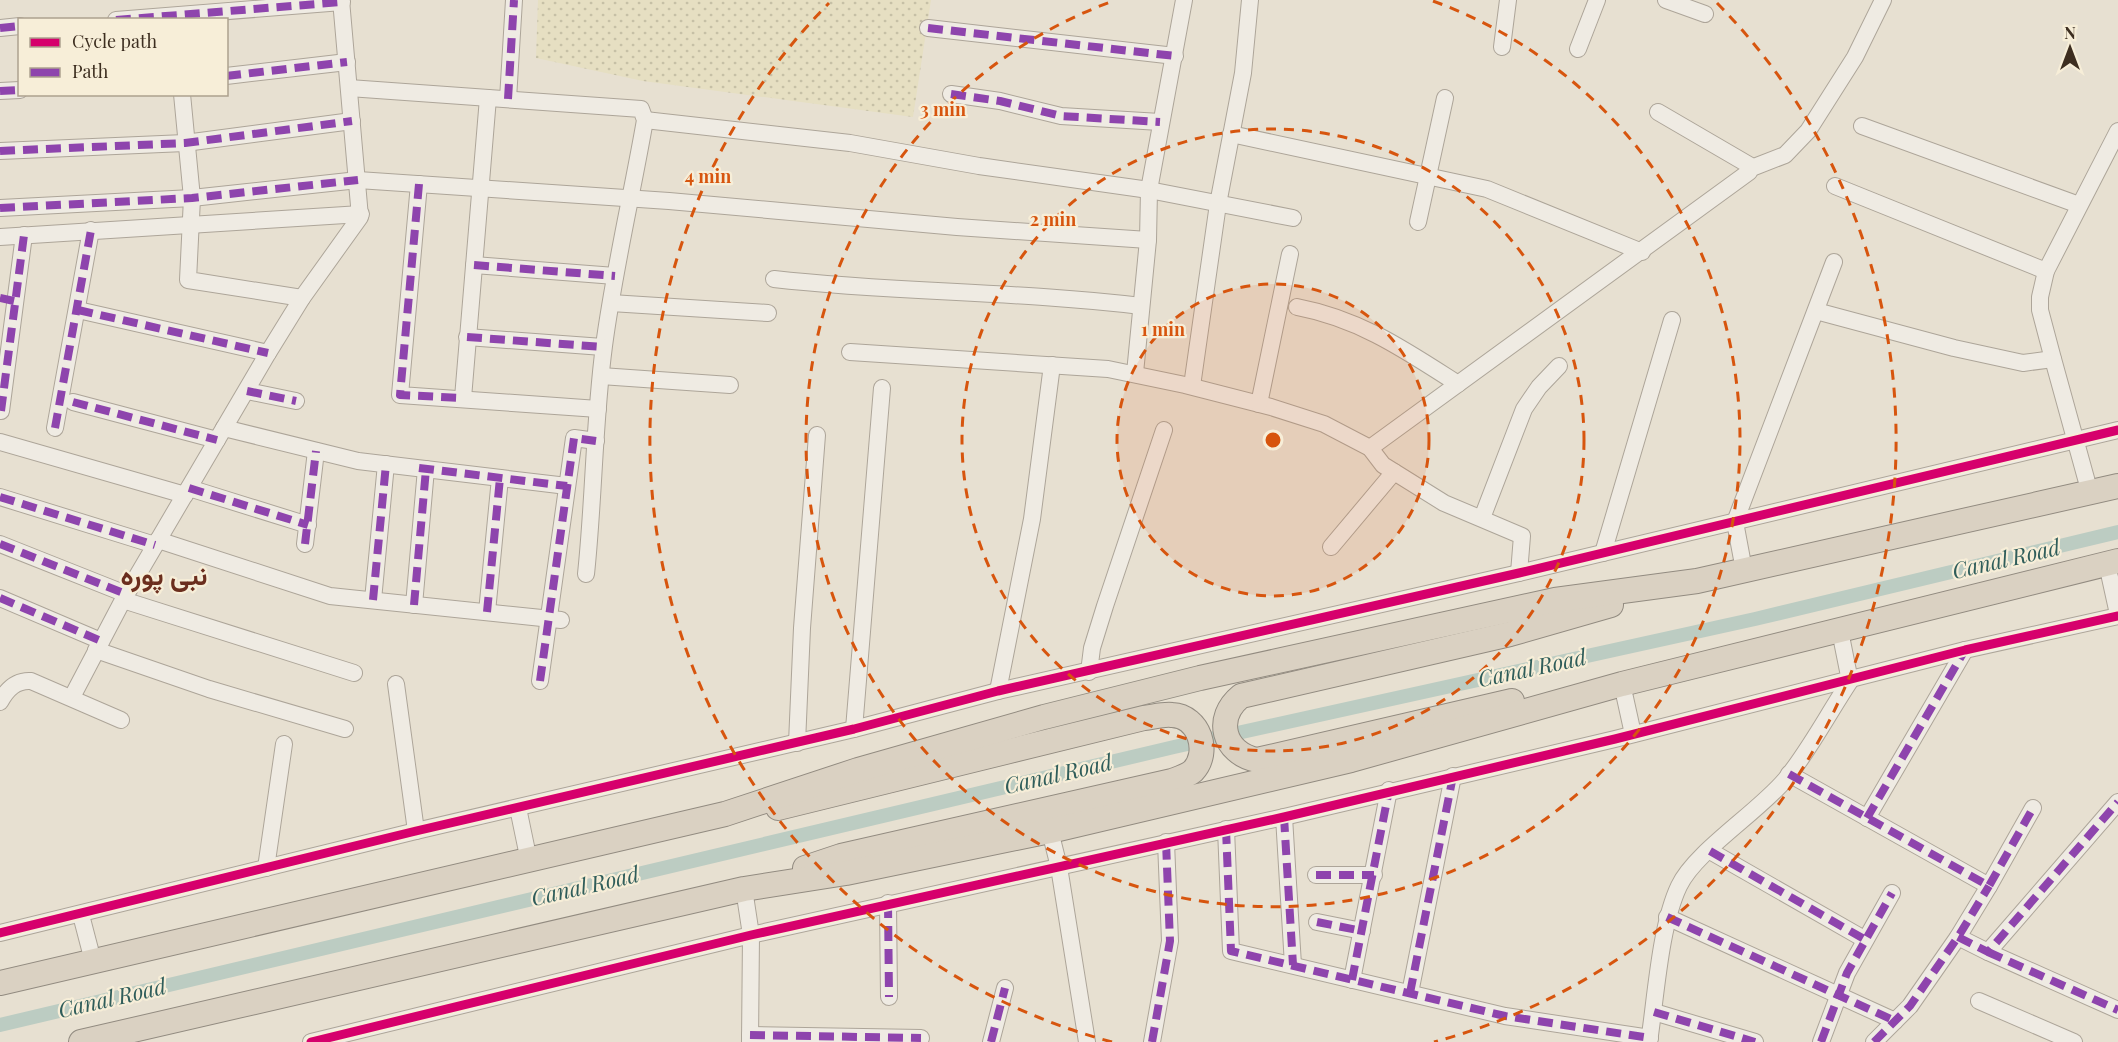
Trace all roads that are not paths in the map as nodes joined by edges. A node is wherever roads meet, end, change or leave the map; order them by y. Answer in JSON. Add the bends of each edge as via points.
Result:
{"nodes":[{"id":1,"x":514,"y":0,"type":"edge"},
{"id":2,"x":1184,"y":0,"type":"edge"},
{"id":3,"x":1250,"y":0,"type":"edge"},
{"id":4,"x":1508,"y":0,"type":"edge"},
{"id":5,"x":1597,"y":0,"type":"edge"},
{"id":6,"x":1666,"y":0,"type":"edge"},
{"id":7,"x":1883,"y":0,"type":"edge"},
{"id":8,"x":341,"y":1,"type":"edge"},
{"id":9,"x":175,"y":12,"type":"edge"},
{"id":10,"x":1705,"y":14,"type":"dead end"},
{"id":11,"x":131,"y":18,"type":"edge"},
{"id":12,"x":18,"y":26,"type":"edge"},
{"id":13,"x":0,"y":28,"type":"edge"},
{"id":14,"x":928,"y":28,"type":"dead end"},
{"id":15,"x":1502,"y":47,"type":"dead end"},
{"id":16,"x":1578,"y":49,"type":"dead end"},
{"id":17,"x":1175,"y":56,"type":"junction"},
{"id":18,"x":347,"y":62,"type":"junction"},
{"id":19,"x":228,"y":76,"type":"edge"},
{"id":20,"x":350,"y":88,"type":"junction"},
{"id":21,"x":18,"y":90,"type":"edge"},
{"id":22,"x":0,"y":91,"type":"edge"},
{"id":23,"x":951,"y":94,"type":"dead end"},
{"id":24,"x":182,"y":96,"type":"edge"},
{"id":25,"x":488,"y":98,"type":"junction"},
{"id":26,"x":1444,"y":98,"type":"dead end"},
{"id":27,"x":508,"y":99,"type":"junction"},
{"id":28,"x":1658,"y":112,"type":"dead end"},
{"id":29,"x":645,"y":120,"type":"junction"},
{"id":30,"x":352,"y":121,"type":"junction"},
{"id":31,"x":1160,"y":122,"type":"junction"},
{"id":32,"x":1862,"y":126,"type":"dead end"},
{"id":33,"x":2118,"y":131,"type":"edge"},
{"id":34,"x":1231,"y":134,"type":"junction"},
{"id":35,"x":185,"y":143,"type":"junction"},
{"id":36,"x":0,"y":151,"type":"edge"},
{"id":37,"x":1749,"y":169,"type":"junction"},
{"id":38,"x":1428,"y":175,"type":"junction"},
{"id":39,"x":358,"y":180,"type":"junction"},
{"id":40,"x":419,"y":184,"type":"junction"},
{"id":41,"x":1835,"y":186,"type":"dead end"},
{"id":42,"x":482,"y":188,"type":"junction"},
{"id":43,"x":1149,"y":190,"type":"junction"},
{"id":44,"x":192,"y":198,"type":"junction"},
{"id":45,"x":631,"y":199,"type":"junction"},
{"id":46,"x":1218,"y":204,"type":"junction"},
{"id":47,"x":2079,"y":205,"type":"junction"},
{"id":48,"x":0,"y":208,"type":"edge"},
{"id":49,"x":362,"y":214,"type":"junction"},
{"id":50,"x":1293,"y":218,"type":"dead end"},
{"id":51,"x":1418,"y":222,"type":"dead end"},
{"id":52,"x":192,"y":226,"type":"junction"},
{"id":53,"x":91,"y":230,"type":"junction"},
{"id":54,"x":24,"y":235,"type":"junction"},
{"id":55,"x":0,"y":237,"type":"edge"},
{"id":56,"x":1148,"y":240,"type":"junction"},
{"id":57,"x":1642,"y":252,"type":"junction"},
{"id":58,"x":1290,"y":254,"type":"dead end"},
{"id":59,"x":1834,"y":262,"type":"dead end"},
{"id":60,"x":474,"y":265,"type":"junction"},
{"id":61,"x":2046,"y":271,"type":"junction"},
{"id":62,"x":615,"y":276,"type":"junction"},
{"id":63,"x":774,"y":279,"type":"dead end"},
{"id":64,"x":302,"y":297,"type":"junction"},
{"id":65,"x":7,"y":300,"type":"edge"},
{"id":66,"x":611,"y":303,"type":"junction"},
{"id":67,"x":1140,"y":306,"type":"junction"},
{"id":68,"x":1297,"y":307,"type":"dead end"},
{"id":69,"x":78,"y":310,"type":"junction"},
{"id":70,"x":1816,"y":311,"type":"junction"},
{"id":71,"x":768,"y":313,"type":"dead end"},
{"id":72,"x":1671,"y":320,"type":"dead end"},
{"id":73,"x":467,"y":337,"type":"junction"},
{"id":74,"x":603,"y":347,"type":"junction"},
{"id":75,"x":850,"y":352,"type":"dead end"},
{"id":76,"x":268,"y":353,"type":"junction"},
{"id":77,"x":2053,"y":359,"type":"junction"},
{"id":78,"x":3,"y":361,"type":"edge"},
{"id":79,"x":1052,"y":365,"type":"junction"},
{"id":80,"x":1559,"y":366,"type":"dead end"},
{"id":81,"x":1135,"y":374,"type":"junction"},
{"id":82,"x":601,"y":376,"type":"junction"},
{"id":83,"x":1458,"y":384,"type":"junction"},
{"id":84,"x":730,"y":385,"type":"dead end"},
{"id":85,"x":1192,"y":386,"type":"junction"},
{"id":86,"x":882,"y":388,"type":"dead end"},
{"id":87,"x":247,"y":391,"type":"junction"},
{"id":88,"x":463,"y":398,"type":"junction"},
{"id":89,"x":296,"y":401,"type":"dead end"},
{"id":90,"x":73,"y":402,"type":"dead end"},
{"id":91,"x":1259,"y":404,"type":"junction"},
{"id":92,"x":598,"y":409,"type":"junction"},
{"id":93,"x":1,"y":411,"type":"edge"},
{"id":94,"x":56,"y":428,"type":"dead end"},
{"id":95,"x":1164,"y":430,"type":"dead end"},
{"id":96,"x":2118,"y":430,"type":"edge"},
{"id":97,"x":221,"y":434,"type":"junction"},
{"id":98,"x":817,"y":435,"type":"dead end"},
{"id":99,"x":596,"y":441,"type":"junction"},
{"id":100,"x":2077,"y":441,"type":"junction"},
{"id":101,"x":0,"y":442,"type":"edge"},
{"id":102,"x":1370,"y":448,"type":"junction"},
{"id":103,"x":316,"y":451,"type":"junction"},
{"id":104,"x":386,"y":465,"type":"junction"},
{"id":105,"x":426,"y":469,"type":"junction"},
{"id":106,"x":1394,"y":472,"type":"junction"},
{"id":107,"x":500,"y":478,"type":"junction"},
{"id":108,"x":567,"y":486,"type":"junction"},
{"id":109,"x":2118,"y":486,"type":"edge"},
{"id":110,"x":187,"y":491,"type":"junction"},
{"id":111,"x":2090,"y":493,"type":"junction"},
{"id":112,"x":0,"y":497,"type":"edge"},
{"id":113,"x":1482,"y":518,"type":"junction"},
{"id":114,"x":1735,"y":522,"type":"junction"},
{"id":115,"x":308,"y":525,"type":"junction"},
{"id":116,"x":157,"y":543,"type":"junction"},
{"id":117,"x":0,"y":544,"type":"edge"},
{"id":118,"x":305,"y":544,"type":"dead end"},
{"id":119,"x":1331,"y":547,"type":"dead end"},
{"id":120,"x":1603,"y":553,"type":"junction"},
{"id":121,"x":2113,"y":562,"type":"edge"},
{"id":122,"x":1744,"y":570,"type":"junction"},
{"id":123,"x":1519,"y":573,"type":"junction"},
{"id":124,"x":586,"y":574,"type":"dead end"},
{"id":125,"x":1697,"y":581,"type":"junction"},
{"id":126,"x":125,"y":597,"type":"junction"},
{"id":127,"x":0,"y":598,"type":"edge"},
{"id":128,"x":373,"y":600,"type":"junction"},
{"id":129,"x":414,"y":605,"type":"junction"},
{"id":130,"x":487,"y":612,"type":"junction"},
{"id":131,"x":2118,"y":615,"type":"edge"},
{"id":132,"x":555,"y":620,"type":"junction"},
{"id":133,"x":1840,"y":631,"type":"junction"},
{"id":134,"x":98,"y":646,"type":"junction"},
{"id":135,"x":1965,"y":650,"type":"junction"},
{"id":136,"x":1089,"y":672,"type":"junction"},
{"id":137,"x":354,"y":673,"type":"dead end"},
{"id":138,"x":540,"y":681,"type":"dead end"},
{"id":139,"x":1850,"y":681,"type":"junction"},
{"id":140,"x":396,"y":684,"type":"dead end"},
{"id":141,"x":1622,"y":684,"type":"junction"},
{"id":142,"x":998,"y":691,"type":"junction"},
{"id":143,"x":2,"y":694,"type":"edge"},
{"id":144,"x":72,"y":697,"type":"junction"},
{"id":145,"x":121,"y":720,"type":"dead end"},
{"id":146,"x":345,"y":729,"type":"dead end"},
{"id":147,"x":854,"y":729,"type":"junction"},
{"id":148,"x":1633,"y":734,"type":"junction"},
{"id":149,"x":797,"y":742,"type":"junction"},
{"id":150,"x":284,"y":744,"type":"dead end"},
{"id":151,"x":1789,"y":774,"type":"junction"},
{"id":152,"x":1453,"y":776,"type":"junction"},
{"id":153,"x":1389,"y":790,"type":"junction"},
{"id":154,"x":2118,"y":802,"type":"edge"},
{"id":155,"x":518,"y":808,"type":"junction"},
{"id":156,"x":2033,"y":808,"type":"dead end"},
{"id":157,"x":725,"y":813,"type":"junction"},
{"id":158,"x":1284,"y":817,"type":"junction"},
{"id":159,"x":1867,"y":818,"type":"junction"},
{"id":160,"x":1226,"y":829,"type":"junction"},
{"id":161,"x":416,"y":831,"type":"junction"},
{"id":162,"x":1050,"y":831,"type":"junction"},
{"id":163,"x":1166,"y":842,"type":"junction"},
{"id":164,"x":1710,"y":851,"type":"junction"},
{"id":165,"x":529,"y":861,"type":"junction"},
{"id":166,"x":1059,"y":867,"type":"junction"},
{"id":167,"x":266,"y":868,"type":"junction"},
{"id":168,"x":1374,"y":874,"type":"junction"},
{"id":169,"x":1316,"y":875,"type":"dead end"},
{"id":170,"x":1989,"y":886,"type":"junction"},
{"id":171,"x":744,"y":889,"type":"junction"},
{"id":172,"x":1892,"y":893,"type":"dead end"},
{"id":173,"x":888,"y":903,"type":"junction"},
{"id":174,"x":81,"y":915,"type":"junction"},
{"id":175,"x":1667,"y":917,"type":"junction"},
{"id":176,"x":1317,"y":922,"type":"dead end"},
{"id":177,"x":1362,"y":931,"type":"junction"},
{"id":178,"x":0,"y":933,"type":"edge"},
{"id":179,"x":751,"y":935,"type":"junction"},
{"id":180,"x":1958,"y":937,"type":"junction"},
{"id":181,"x":1864,"y":939,"type":"junction"},
{"id":182,"x":1988,"y":952,"type":"junction"},
{"id":183,"x":93,"y":961,"type":"junction"},
{"id":184,"x":1293,"y":965,"type":"junction"},
{"id":185,"x":1352,"y":980,"type":"junction"},
{"id":186,"x":0,"y":983,"type":"edge"},
{"id":187,"x":1005,"y":988,"type":"dead end"},
{"id":188,"x":1410,"y":993,"type":"junction"},
{"id":189,"x":1838,"y":996,"type":"junction"},
{"id":190,"x":889,"y":997,"type":"dead end"},
{"id":191,"x":1979,"y":1000,"type":"dead end"},
{"id":192,"x":2118,"y":1010,"type":"edge"},
{"id":193,"x":1654,"y":1012,"type":"junction"},
{"id":194,"x":1895,"y":1022,"type":"junction"},
{"id":195,"x":152,"y":1034,"type":"edge"},
{"id":196,"x":371,"y":1035,"type":"edge"},
{"id":197,"x":921,"y":1038,"type":"dead end"},
{"id":198,"x":750,"y":1039,"type":"edge"},
{"id":199,"x":1649,"y":1040,"type":"edge"},
{"id":200,"x":81,"y":1042,"type":"edge"},
{"id":201,"x":311,"y":1042,"type":"edge"},
{"id":202,"x":991,"y":1042,"type":"edge"},
{"id":203,"x":1087,"y":1042,"type":"edge"},
{"id":204,"x":1152,"y":1042,"type":"edge"},
{"id":205,"x":1755,"y":1042,"type":"edge"},
{"id":206,"x":1821,"y":1042,"type":"edge"},
{"id":207,"x":1874,"y":1042,"type":"edge"},
{"id":208,"x":2074,"y":1042,"type":"edge"}],
"edges":[{"from":1,"to":27,"type":"street"},
{"from":2,"to":17,"type":"street"},
{"from":3,"to":34,"type":"street","via":[[1243,73]]},
{"from":4,"to":15,"type":"street"},
{"from":5,"to":16,"type":"street"},
{"from":6,"to":10,"type":"street"},
{"from":7,"to":37,"type":"street","via":[[1855,57],[1808,131],[1785,155]]},
{"from":8,"to":9,"type":"street"},
{"from":8,"to":18,"type":"street"},
{"from":9,"to":11,"type":"street"},
{"from":12,"to":13,"type":"street"},
{"from":14,"to":17,"type":"street"},
{"from":17,"to":31,"type":"street"},
{"from":18,"to":19,"type":"street"},
{"from":18,"to":20,"type":"street"},
{"from":20,"to":25,"type":"street"},
{"from":20,"to":30,"type":"street"},
{"from":21,"to":22,"type":"street"},
{"from":23,"to":31,"type":"street","via":[[1061,116]]},
{"from":24,"to":35,"type":"street"},
{"from":25,"to":27,"type":"street"},
{"from":25,"to":42,"type":"street"},
{"from":26,"to":38,"type":"street"},
{"from":27,"to":29,"type":"street","via":[[640,109]]},
{"from":28,"to":37,"type":"street","via":[[1749,165]]},
{"from":29,"to":43,"type":"street","via":[[850,143]]},
{"from":29,"to":45,"type":"street"},
{"from":30,"to":35,"type":"street"},
{"from":30,"to":39,"type":"street"},
{"from":31,"to":43,"type":"street"},
{"from":32,"to":47,"type":"street"},
{"from":33,"to":47,"type":"street"},
{"from":34,"to":38,"type":"street"},
{"from":34,"to":46,"type":"street"},
{"from":35,"to":36,"type":"street"},
{"from":35,"to":44,"type":"street"},
{"from":37,"to":57,"type":"street"},
{"from":38,"to":51,"type":"street"},
{"from":38,"to":57,"type":"street","via":[[1487,189]]},
{"from":39,"to":40,"type":"street"},
{"from":39,"to":44,"type":"street"},
{"from":39,"to":49,"type":"street"},
{"from":40,"to":42,"type":"street"},
{"from":40,"to":88,"type":"street","via":[[399,395]]},
{"from":41,"to":61,"type":"street"},
{"from":42,"to":45,"type":"street"},
{"from":42,"to":60,"type":"street"},
{"from":43,"to":46,"type":"street"},
{"from":43,"to":56,"type":"street"},
{"from":44,"to":48,"type":"street"},
{"from":44,"to":52,"type":"street"},
{"from":45,"to":56,"type":"street"},
{"from":45,"to":62,"type":"street"},
{"from":46,"to":50,"type":"street"},
{"from":46,"to":85,"type":"street"},
{"from":47,"to":61,"type":"street"},
{"from":49,"to":52,"type":"street"},
{"from":49,"to":64,"type":"street"},
{"from":52,"to":53,"type":"street"},
{"from":52,"to":64,"type":"street","via":[[188,280]]},
{"from":53,"to":54,"type":"street"},
{"from":53,"to":69,"type":"street"},
{"from":54,"to":55,"type":"street"},
{"from":54,"to":65,"type":"street"},
{"from":56,"to":67,"type":"street"},
{"from":57,"to":83,"type":"street"},
{"from":58,"to":91,"type":"street"},
{"from":59,"to":70,"type":"street"},
{"from":60,"to":62,"type":"street"},
{"from":60,"to":73,"type":"street"},
{"from":61,"to":77,"type":"street","via":[[2040,310]]},
{"from":62,"to":66,"type":"street"},
{"from":63,"to":67,"type":"street"},
{"from":64,"to":76,"type":"street"},
{"from":65,"to":78,"type":"street"},
{"from":66,"to":71,"type":"street"},
{"from":66,"to":74,"type":"street"},
{"from":67,"to":81,"type":"street"},
{"from":68,"to":83,"type":"street","via":[[1356,323]]},
{"from":69,"to":76,"type":"street"},
{"from":69,"to":94,"type":"street"},
{"from":70,"to":77,"type":"street","via":[[2023,363]]},
{"from":70,"to":114,"type":"street"},
{"from":72,"to":120,"type":"street"},
{"from":73,"to":74,"type":"street"},
{"from":73,"to":88,"type":"street"},
{"from":74,"to":82,"type":"street"},
{"from":75,"to":79,"type":"street"},
{"from":76,"to":87,"type":"street"},
{"from":77,"to":100,"type":"street"},
{"from":78,"to":93,"type":"street"},
{"from":79,"to":81,"type":"street"},
{"from":79,"to":142,"type":"street","via":[[1032,519]]},
{"from":80,"to":113,"type":"street","via":[[1524,409]]},
{"from":81,"to":85,"type":"street"},
{"from":82,"to":84,"type":"street"},
{"from":82,"to":92,"type":"street"},
{"from":83,"to":102,"type":"street"},
{"from":85,"to":91,"type":"street"},
{"from":86,"to":147,"type":"street"},
{"from":87,"to":89,"type":"street"},
{"from":87,"to":97,"type":"street"},
{"from":88,"to":92,"type":"street"},
{"from":90,"to":97,"type":"street"},
{"from":91,"to":102,"type":"street","via":[[1324,424]]},
{"from":92,"to":99,"type":"street"},
{"from":95,"to":136,"type":"street","via":[[1105,606]]},
{"from":96,"to":100,"type":"street"},
{"from":97,"to":103,"type":"street"},
{"from":97,"to":110,"type":"street"},
{"from":98,"to":149,"type":"street"},
{"from":99,"to":108,"type":"street","via":[[574,438]]},
{"from":99,"to":124,"type":"street"},
{"from":100,"to":111,"type":"street"},
{"from":100,"to":114,"type":"street"},
{"from":101,"to":110,"type":"street"},
{"from":102,"to":106,"type":"street"},
{"from":103,"to":104,"type":"street"},
{"from":103,"to":115,"type":"street"},
{"from":104,"to":105,"type":"street"},
{"from":104,"to":128,"type":"street"},
{"from":105,"to":107,"type":"street"},
{"from":105,"to":129,"type":"street"},
{"from":106,"to":113,"type":"street","via":[[1444,503]]},
{"from":106,"to":119,"type":"street"},
{"from":107,"to":108,"type":"street"},
{"from":107,"to":130,"type":"street"},
{"from":108,"to":132,"type":"street"},
{"from":109,"to":111,"type":"highway"},
{"from":110,"to":115,"type":"street"},
{"from":110,"to":116,"type":"street"},
{"from":111,"to":122,"type":"highway"},
{"from":112,"to":116,"type":"street"},
{"from":113,"to":123,"type":"street","via":[[1522,536]]},
{"from":114,"to":120,"type":"street"},
{"from":114,"to":122,"type":"street"},
{"from":115,"to":118,"type":"street"},
{"from":116,"to":126,"type":"street"},
{"from":116,"to":128,"type":"street","via":[[330,596]]},
{"from":117,"to":126,"type":"street"},
{"from":120,"to":123,"type":"street"},
{"from":121,"to":131,"type":"street"},
{"from":121,"to":133,"type":"highway"},
{"from":122,"to":125,"type":"highway"},
{"from":123,"to":136,"type":"street"},
{"from":125,"to":141,"type":"highway","via":[[1510,634],[1241,696],[1227,712],[1225,734],[1237,752],[1257,760],[1508,702]]},
{"from":125,"to":157,"type":"highway","via":[[1555,600],[1200,678],[1044,717]]},
{"from":126,"to":134,"type":"street"},
{"from":126,"to":137,"type":"street"},
{"from":127,"to":134,"type":"street"},
{"from":128,"to":129,"type":"street"},
{"from":129,"to":130,"type":"street"},
{"from":130,"to":132,"type":"street"},
{"from":131,"to":135,"type":"street"},
{"from":132,"to":138,"type":"street"},
{"from":133,"to":139,"type":"street"},
{"from":133,"to":141,"type":"highway"},
{"from":134,"to":144,"type":"street"},
{"from":134,"to":146,"type":"street","via":[[209,689]]},
{"from":135,"to":139,"type":"street"},
{"from":135,"to":159,"type":"street"},
{"from":136,"to":142,"type":"street"},
{"from":139,"to":148,"type":"street"},
{"from":139,"to":151,"type":"street"},
{"from":140,"to":161,"type":"street"},
{"from":141,"to":148,"type":"street"},
{"from":141,"to":162,"type":"highway","via":[[1352,760]]},
{"from":142,"to":147,"type":"street"},
{"from":143,"to":144,"type":"street","via":[[20,681],[28,681]]},
{"from":144,"to":145,"type":"street"},
{"from":147,"to":149,"type":"street"},
{"from":148,"to":152,"type":"street"},
{"from":149,"to":155,"type":"street"},
{"from":150,"to":167,"type":"street"},
{"from":151,"to":159,"type":"street"},
{"from":151,"to":164,"type":"street"},
{"from":152,"to":153,"type":"street"},
{"from":152,"to":188,"type":"street"},
{"from":153,"to":158,"type":"street"},
{"from":153,"to":168,"type":"street"},
{"from":154,"to":182,"type":"street"},
{"from":155,"to":161,"type":"street"},
{"from":155,"to":165,"type":"street"},
{"from":156,"to":170,"type":"street"},
{"from":157,"to":165,"type":"highway"},
{"from":157,"to":171,"type":"highway","via":[[792,806],[1144,718],[1172,714],[1191,723],[1201,740],[1200,760],[1187,776],[1172,781],[841,856]]},
{"from":158,"to":160,"type":"street"},
{"from":158,"to":184,"type":"street"},
{"from":159,"to":170,"type":"street"},
{"from":160,"to":163,"type":"street"},
{"from":160,"to":184,"type":"street","via":[[1231,951]]},
{"from":161,"to":167,"type":"street"},
{"from":162,"to":166,"type":"street"},
{"from":162,"to":171,"type":"highway","via":[[846,873]]},
{"from":163,"to":166,"type":"street"},
{"from":163,"to":204,"type":"street","via":[[1170,941]]},
{"from":164,"to":175,"type":"street","via":[[1689,869]]},
{"from":164,"to":181,"type":"street"},
{"from":165,"to":183,"type":"highway"},
{"from":166,"to":173,"type":"street"},
{"from":166,"to":203,"type":"street"},
{"from":167,"to":174,"type":"street"},
{"from":168,"to":169,"type":"street"},
{"from":168,"to":177,"type":"street"},
{"from":170,"to":180,"type":"street"},
{"from":171,"to":179,"type":"street"},
{"from":171,"to":195,"type":"highway"},
{"from":172,"to":181,"type":"street"},
{"from":173,"to":179,"type":"street"},
{"from":173,"to":190,"type":"street"},
{"from":174,"to":178,"type":"street"},
{"from":174,"to":183,"type":"street"},
{"from":175,"to":189,"type":"street"},
{"from":175,"to":193,"type":"street"},
{"from":176,"to":177,"type":"street"},
{"from":177,"to":185,"type":"street"},
{"from":179,"to":196,"type":"street"},
{"from":179,"to":198,"type":"street"},
{"from":180,"to":182,"type":"street"},
{"from":180,"to":194,"type":"street"},
{"from":181,"to":189,"type":"street"},
{"from":182,"to":192,"type":"street"},
{"from":183,"to":186,"type":"highway"},
{"from":184,"to":185,"type":"street"},
{"from":185,"to":188,"type":"street"},
{"from":187,"to":202,"type":"street"},
{"from":188,"to":199,"type":"street","via":[[1505,1016]]},
{"from":189,"to":194,"type":"street"},
{"from":189,"to":206,"type":"street"},
{"from":191,"to":208,"type":"street"},
{"from":193,"to":199,"type":"street"},
{"from":193,"to":205,"type":"street"},
{"from":194,"to":207,"type":"street"},
{"from":195,"to":200,"type":"highway"},
{"from":196,"to":201,"type":"street"},
{"from":197,"to":198,"type":"street"}]}
